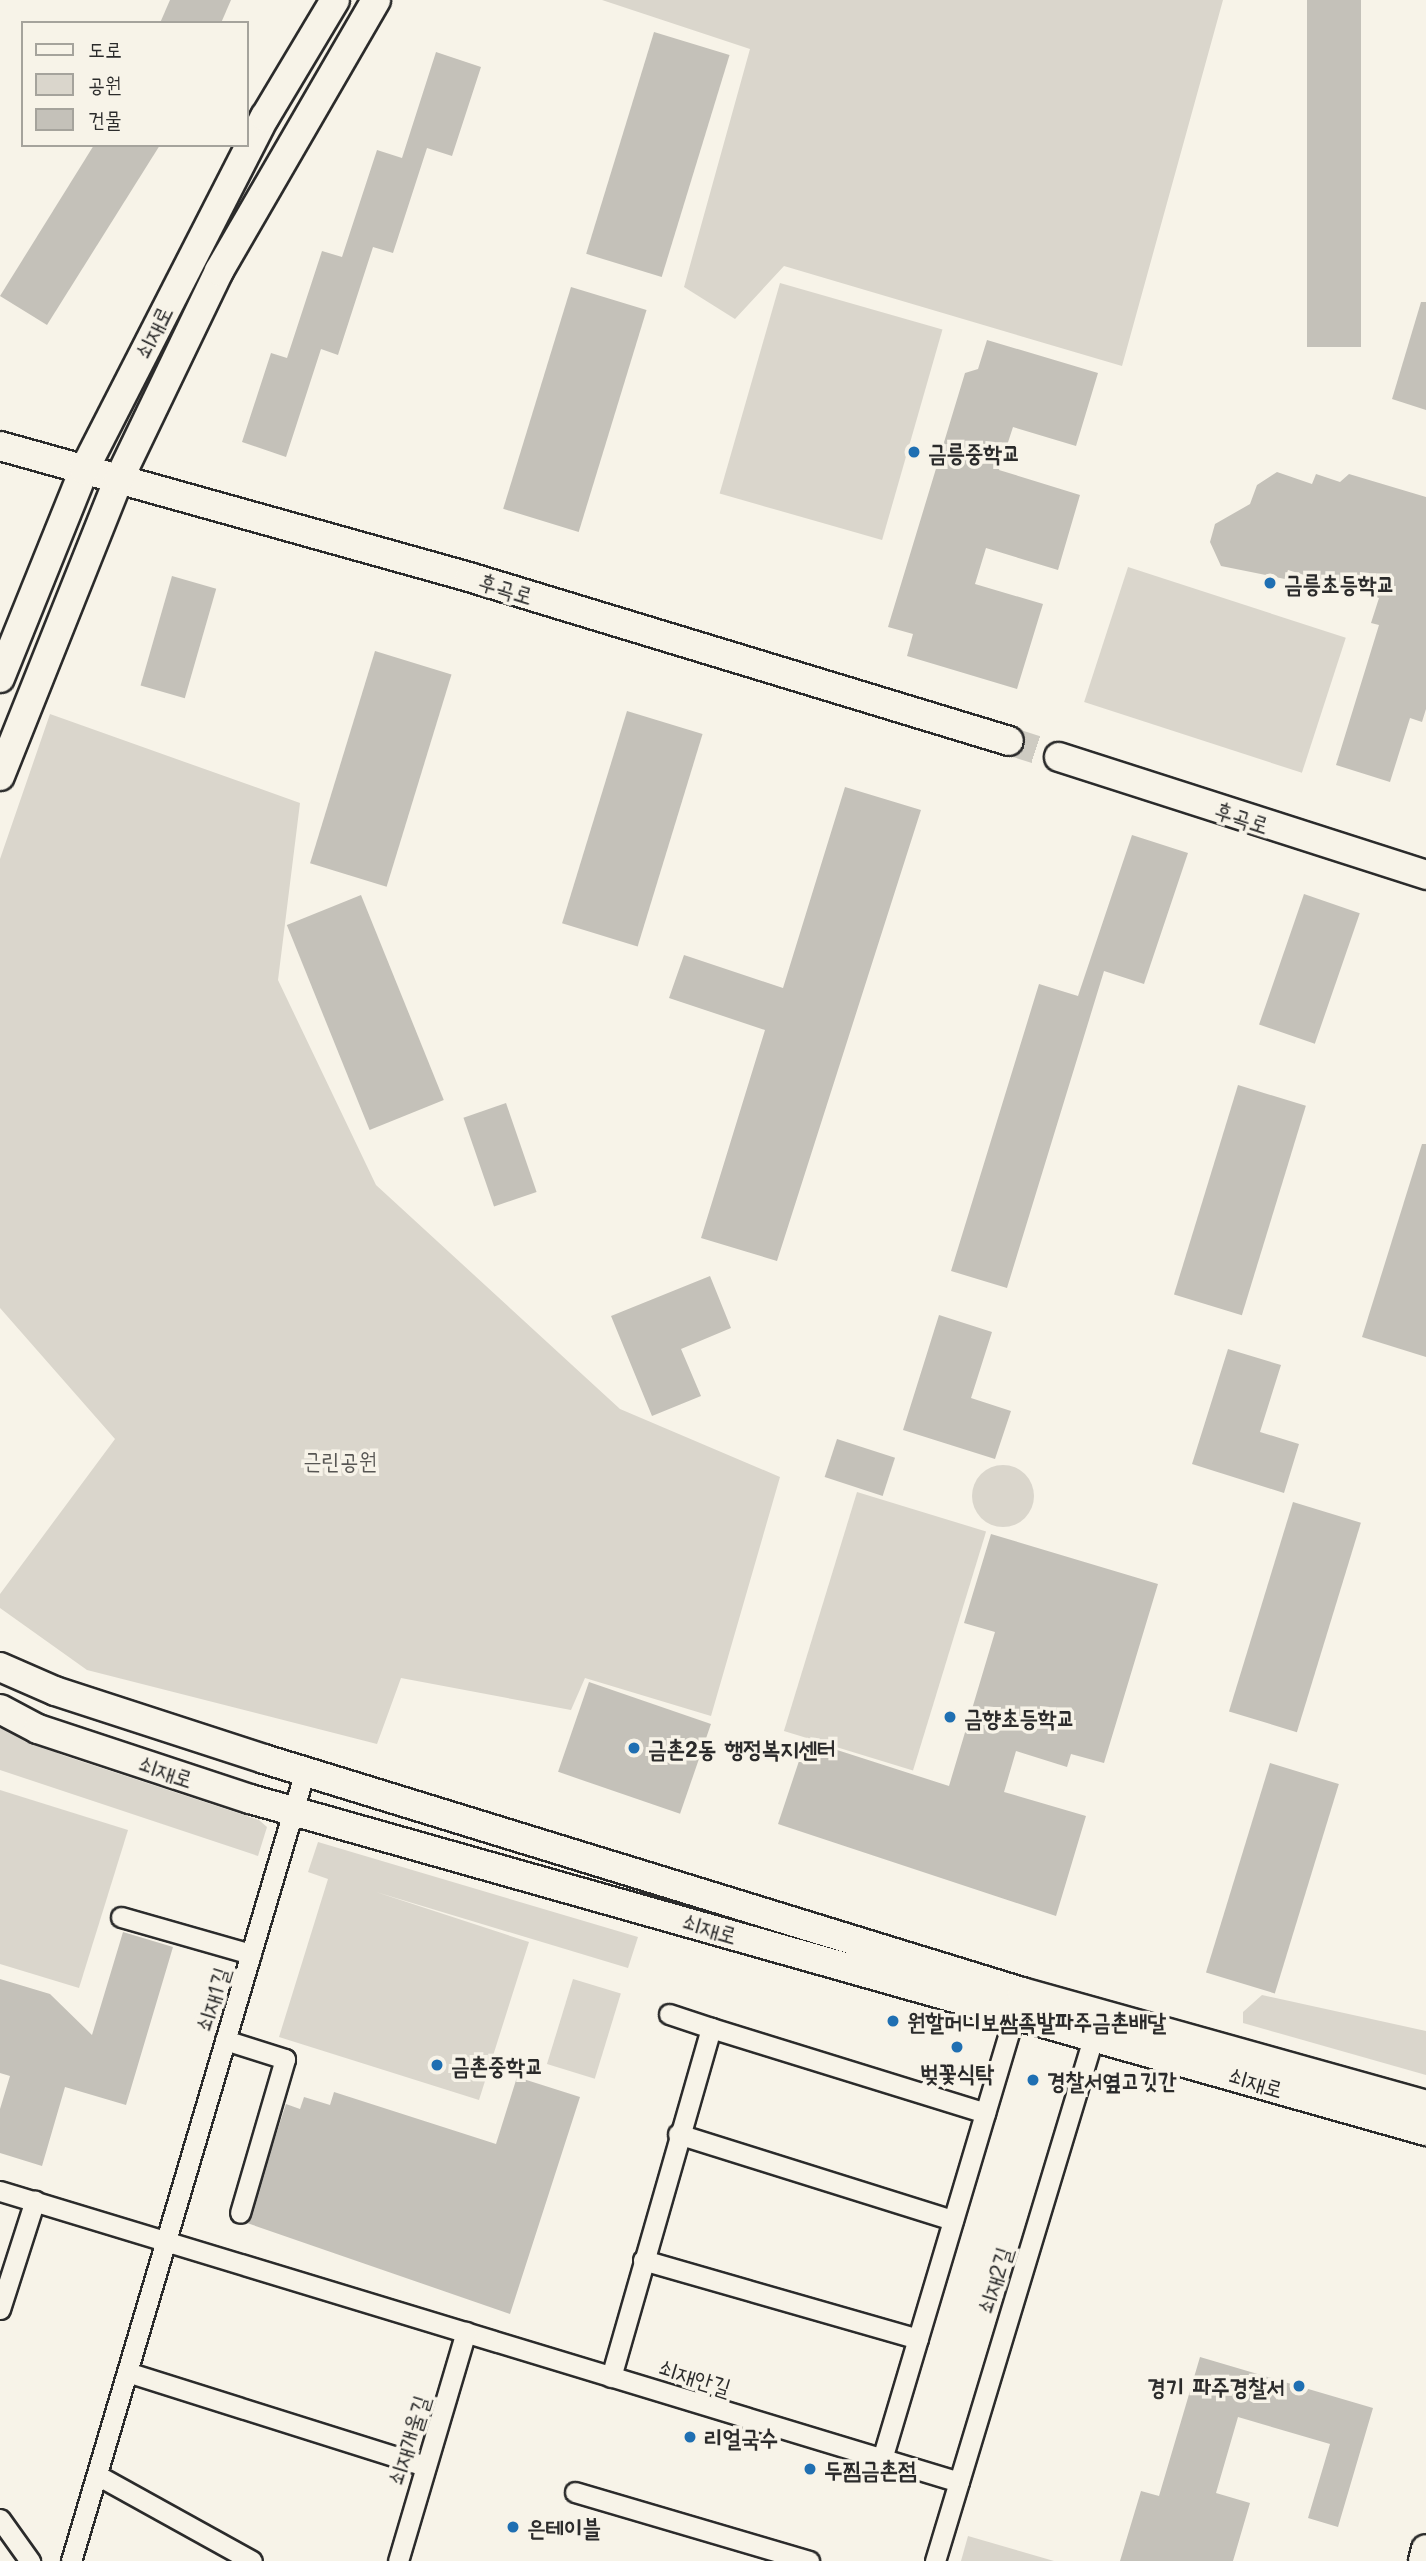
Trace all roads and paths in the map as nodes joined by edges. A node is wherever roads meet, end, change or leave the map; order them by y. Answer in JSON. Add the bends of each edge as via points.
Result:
{"nodes":[{"id":1,"x":335,"y":0,"type":"edge"},
{"id":2,"x":376,"y":0,"type":"edge"},
{"id":3,"x":0,"y":446,"type":"edge"},
{"id":4,"x":84,"y":470,"type":"junction"},
{"id":5,"x":119,"y":479,"type":"junction"},
{"id":6,"x":0,"y":678,"type":"edge"},
{"id":7,"x":1009,"y":741,"type":"tunnel mouth"},
{"id":8,"x":1059,"y":757,"type":"tunnel mouth"},
{"id":9,"x":0,"y":776,"type":"edge"},
{"id":10,"x":1426,"y":876,"type":"edge"},
{"id":11,"x":0,"y":1667,"type":"edge"},
{"id":12,"x":0,"y":1709,"type":"edge"},
{"id":13,"x":305,"y":1771,"type":"junction"},
{"id":14,"x":293,"y":1811,"type":"junction"},
{"id":15,"x":121,"y":1917,"type":"dead end"},
{"id":16,"x":251,"y":1954,"type":"junction"},
{"id":17,"x":1018,"y":2003,"type":"junction"},
{"id":18,"x":669,"y":2014,"type":"dead end"},
{"id":19,"x":1096,"y":2025,"type":"junction"},
{"id":20,"x":711,"y":2028,"type":"junction"},
{"id":21,"x":225,"y":2040,"type":"junction"},
{"id":22,"x":1426,"y":2105,"type":"edge"},
{"id":23,"x":985,"y":2113,"type":"junction"},
{"id":24,"x":1426,"y":2131,"type":"edge"},
{"id":25,"x":678,"y":2134,"type":"junction"},
{"id":26,"x":0,"y":2191,"type":"edge"},
{"id":27,"x":35,"y":2200,"type":"junction"},
{"id":28,"x":240,"y":2213,"type":"dead end"},
{"id":29,"x":953,"y":2220,"type":"junction"},
{"id":30,"x":166,"y":2241,"type":"junction"},
{"id":31,"x":643,"y":2260,"type":"junction"},
{"id":32,"x":0,"y":2309,"type":"edge"},
{"id":33,"x":466,"y":2332,"type":"junction"},
{"id":34,"x":918,"y":2339,"type":"junction"},
{"id":35,"x":127,"y":2372,"type":"junction"},
{"id":36,"x":611,"y":2377,"type":"junction"},
{"id":37,"x":882,"y":2459,"type":"junction"},
{"id":38,"x":426,"y":2466,"type":"junction"},
{"id":39,"x":97,"y":2475,"type":"junction"},
{"id":40,"x":959,"y":2482,"type":"junction"},
{"id":41,"x":575,"y":2492,"type":"dead end"},
{"id":42,"x":0,"y":2519,"type":"edge"},
{"id":43,"x":1426,"y":2549,"type":"edge"},
{"id":44,"x":30,"y":2561,"type":"edge"},
{"id":45,"x":71,"y":2561,"type":"edge"},
{"id":46,"x":252,"y":2561,"type":"edge"},
{"id":47,"x":398,"y":2561,"type":"edge"},
{"id":48,"x":809,"y":2561,"type":"edge"},
{"id":49,"x":936,"y":2561,"type":"edge"},
{"id":50,"x":1423,"y":2561,"type":"edge"}],
"edges":[{"from":1,"to":4,"type":"street","name":"쇠재로","via":[[265,117]]},
{"from":2,"to":5,"type":"street","name":"쇠재로","via":[[219,271]]},
{"from":3,"to":4,"type":"street","name":"후곡로"},
{"from":4,"to":5,"type":"street","name":"후곡로"},
{"from":4,"to":6,"type":"street","name":"쇠재로"},
{"from":5,"to":7,"type":"street","name":"후곡로","via":[[469,577]]},
{"from":5,"to":9,"type":"street","name":"쇠재로"},
{"from":8,"to":10,"type":"street","name":"후곡로"},
{"from":11,"to":13,"type":"street","via":[[55,1691]]},
{"from":12,"to":14,"type":"street","name":"쇠재로","via":[[38,1729]]},
{"from":13,"to":14,"type":"street","name":"쇠재1길"},
{"from":13,"to":17,"type":"street"},
{"from":14,"to":16,"type":"street","name":"쇠재1길"},
{"from":14,"to":17,"type":"street","name":"쇠재로"},
{"from":15,"to":16,"type":"street"},
{"from":16,"to":21,"type":"street","name":"쇠재1길"},
{"from":17,"to":19,"type":"street"},
{"from":17,"to":23,"type":"street"},
{"from":18,"to":20,"type":"street"},
{"from":19,"to":22,"type":"street"},
{"from":19,"to":24,"type":"street","name":"쇠재로"},
{"from":19,"to":40,"type":"street","name":"쇠재2길"},
{"from":20,"to":23,"type":"street"},
{"from":20,"to":25,"type":"street"},
{"from":21,"to":28,"type":"street","via":[[285,2059]]},
{"from":21,"to":30,"type":"street","name":"쇠재1길"},
{"from":23,"to":29,"type":"street"},
{"from":25,"to":29,"type":"street"},
{"from":25,"to":31,"type":"street"},
{"from":26,"to":27,"type":"street"},
{"from":27,"to":30,"type":"street"},
{"from":27,"to":32,"type":"street"},
{"from":29,"to":34,"type":"street"},
{"from":30,"to":33,"type":"street"},
{"from":30,"to":35,"type":"street","name":"쇠재1길"},
{"from":31,"to":34,"type":"street"},
{"from":31,"to":36,"type":"street"},
{"from":33,"to":36,"type":"street"},
{"from":33,"to":38,"type":"street","name":"쇠재개울길"},
{"from":34,"to":37,"type":"street"},
{"from":35,"to":38,"type":"street"},
{"from":35,"to":39,"type":"street","name":"쇠재1길"},
{"from":36,"to":37,"type":"street","name":"쇠재안길"},
{"from":37,"to":40,"type":"street","name":"쇠재안길"},
{"from":38,"to":47,"type":"street","name":"쇠재개울길"},
{"from":39,"to":45,"type":"street","name":"쇠재1길"},
{"from":39,"to":46,"type":"street"},
{"from":40,"to":49,"type":"street","name":"쇠재2길"},
{"from":41,"to":48,"type":"street"},
{"from":42,"to":44,"type":"street"},
{"from":43,"to":50,"type":"street"}]}
